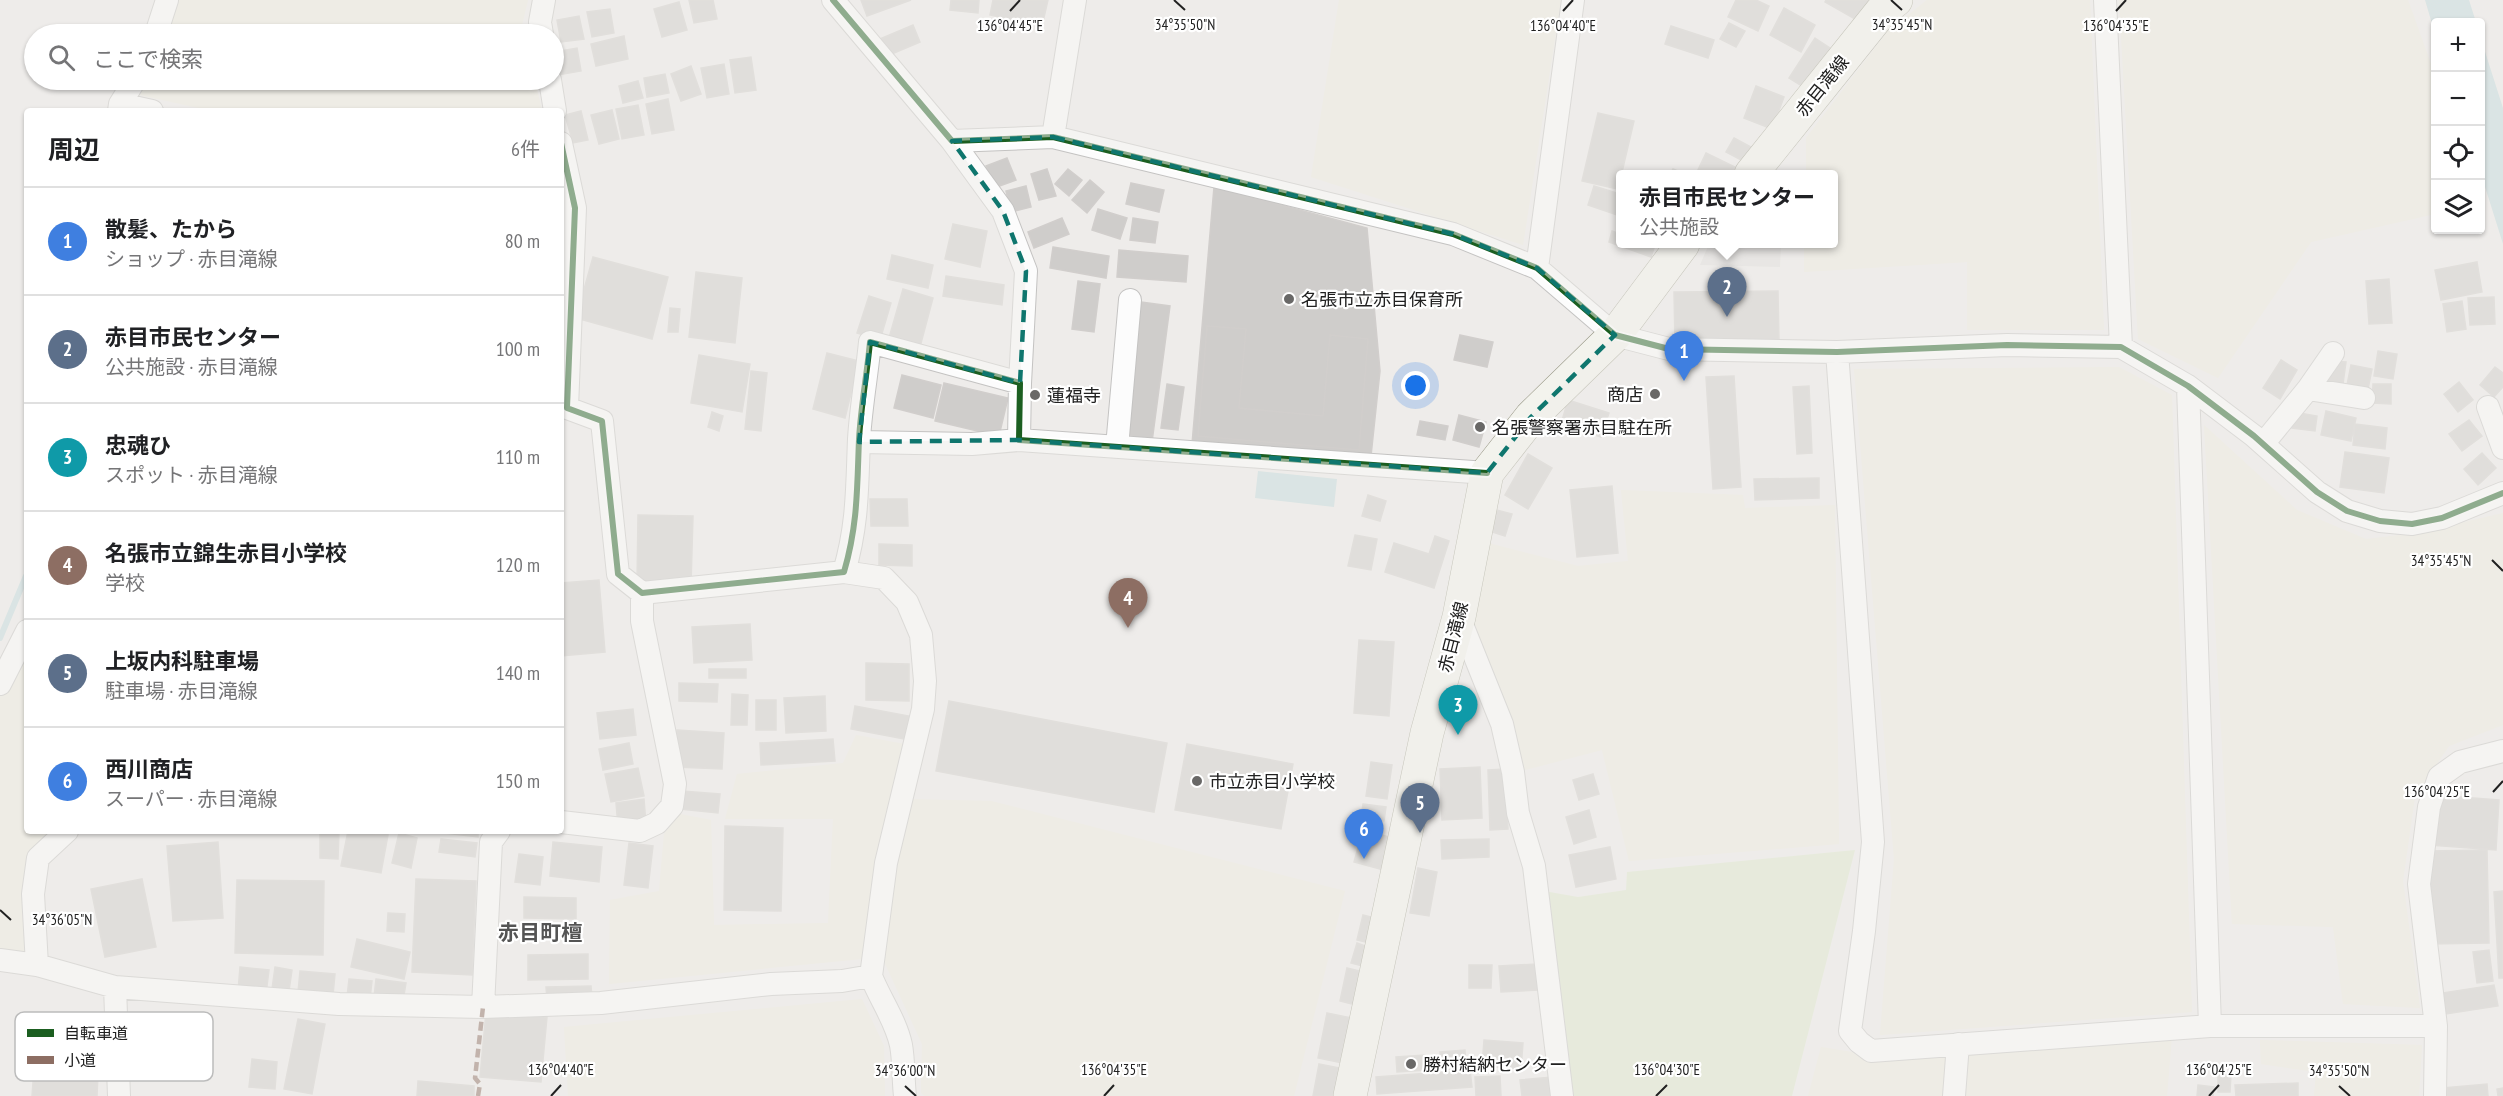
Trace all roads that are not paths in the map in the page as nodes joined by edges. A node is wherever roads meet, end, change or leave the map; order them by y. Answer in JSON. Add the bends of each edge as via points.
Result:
{"nodes":[{"id":1,"x":167,"y":0,"type":"edge"},
{"id":2,"x":544,"y":0,"type":"edge"},
{"id":3,"x":833,"y":0,"type":"edge"},
{"id":4,"x":1075,"y":0,"type":"edge"},
{"id":5,"x":1573,"y":0,"type":"edge"},
{"id":6,"x":1896,"y":0,"type":"edge"},
{"id":7,"x":2105,"y":0,"type":"edge"},
{"id":8,"x":159,"y":24,"type":"edge"},
{"id":9,"x":540,"y":24,"type":"edge"},
{"id":10,"x":129,"y":90,"type":"edge"},
{"id":11,"x":552,"y":90,"type":"edge"},
{"id":12,"x":120,"y":107,"type":"edge"},
{"id":13,"x":555,"y":108,"type":"edge"},
{"id":14,"x":1053,"y":137,"type":"junction"},
{"id":15,"x":952,"y":141,"type":"junction"},
{"id":16,"x":1754,"y":170,"type":"edge"},
{"id":17,"x":564,"y":171,"type":"edge"},
{"id":18,"x":568,"y":209,"type":"edge"},
{"id":19,"x":1679,"y":248,"type":"edge"},
{"id":20,"x":1537,"y":268,"type":"junction"},
{"id":21,"x":1130,"y":300,"type":"dead end"},
{"id":22,"x":1615,"y":335,"type":"junction"},
{"id":23,"x":2121,"y":347,"type":"junction"},
{"id":24,"x":1837,"y":352,"type":"junction"},
{"id":25,"x":2333,"y":353,"type":"dead end"},
{"id":26,"x":1020,"y":383,"type":"junction"},
{"id":27,"x":2188,"y":386,"type":"junction"},
{"id":28,"x":2308,"y":389,"type":"junction"},
{"id":29,"x":2364,"y":398,"type":"dead end"},
{"id":30,"x":2488,"y":407,"type":"dead end"},
{"id":31,"x":1019,"y":440,"type":"junction"},
{"id":32,"x":859,"y":442,"type":"junction"},
{"id":33,"x":2263,"y":444,"type":"junction"},
{"id":34,"x":1117,"y":447,"type":"junction"},
{"id":35,"x":2503,"y":448,"type":"edge"},
{"id":36,"x":1487,"y":473,"type":"junction"},
{"id":37,"x":2503,"y":493,"type":"edge"},
{"id":38,"x":844,"y":572,"type":"junction"},
{"id":39,"x":642,"y":593,"type":"junction"},
{"id":40,"x":1459,"y":617,"type":"junction"},
{"id":41,"x":24,"y":637,"type":"edge"},
{"id":42,"x":0,"y":684,"type":"edge"},
{"id":43,"x":2503,"y":751,"type":"edge"},
{"id":44,"x":564,"y":822,"type":"edge"},
{"id":45,"x":64,"y":834,"type":"edge"},
{"id":46,"x":497,"y":834,"type":"edge"},
{"id":47,"x":0,"y":960,"type":"edge"},
{"id":48,"x":37,"y":965,"type":"junction"},
{"id":49,"x":871,"y":976,"type":"junction"},
{"id":50,"x":116,"y":987,"type":"junction"},
{"id":51,"x":483,"y":1007,"type":"junction"},
{"id":52,"x":117,"y":1012,"type":"edge"},
{"id":53,"x":2210,"y":1026,"type":"junction"},
{"id":54,"x":2436,"y":1026,"type":"junction"},
{"id":55,"x":1958,"y":1044,"type":"junction"},
{"id":56,"x":119,"y":1081,"type":"edge"},
{"id":57,"x":119,"y":1096,"type":"edge"},
{"id":58,"x":905,"y":1096,"type":"edge"},
{"id":59,"x":1350,"y":1096,"type":"edge"},
{"id":60,"x":1562,"y":1096,"type":"edge"},
{"id":61,"x":1954,"y":1096,"type":"edge"},
{"id":62,"x":2435,"y":1096,"type":"edge"}],
"edges":[{"from":1,"to":8,"type":"street"},
{"from":2,"to":9,"type":"street"},
{"from":3,"to":15,"type":"street"},
{"from":4,"to":14,"type":"street"},
{"from":5,"to":20,"type":"street"},
{"from":6,"to":16,"type":"main road","name":"赤目滝線","via":[[1881,12]]},
{"from":7,"to":23,"type":"street"},
{"from":10,"to":12,"type":"street"},
{"from":11,"to":13,"type":"street"},
{"from":14,"to":15,"type":"street"},
{"from":14,"to":20,"type":"street","via":[[1453,234]]},
{"from":15,"to":26,"type":"street","via":[[1003,211],[1026,271]]},
{"from":17,"to":18,"type":"street"},
{"from":18,"to":39,"type":"street","via":[[567,408],[602,421],[618,574]]},
{"from":19,"to":22,"type":"main road","name":"赤目滝線"},
{"from":20,"to":22,"type":"street"},
{"from":21,"to":34,"type":"street"},
{"from":22,"to":24,"type":"street","via":[[1669,349]]},
{"from":22,"to":36,"type":"main road","name":"赤目滝線","via":[[1531,417]]},
{"from":23,"to":24,"type":"street","via":[[2007,345]]},
{"from":23,"to":27,"type":"street"},
{"from":24,"to":55,"type":"street","via":[[1874,842],[1850,1031],[1871,1051]]},
{"from":25,"to":28,"type":"street"},
{"from":26,"to":31,"type":"street"},
{"from":26,"to":32,"type":"street","via":[[870,342]]},
{"from":27,"to":33,"type":"street"},
{"from":27,"to":53,"type":"street"},
{"from":28,"to":29,"type":"street"},
{"from":28,"to":33,"type":"street"},
{"from":30,"to":35,"type":"street"},
{"from":31,"to":32,"type":"street","via":[[972,444]]},
{"from":31,"to":34,"type":"street"},
{"from":32,"to":38,"type":"street","via":[[853,541]]},
{"from":33,"to":37,"type":"street","via":[[2317,492],[2347,511],[2380,521],[2412,524],[2442,518]]},
{"from":34,"to":36,"type":"street"},
{"from":36,"to":40,"type":"main road","name":"赤目滝線"},
{"from":38,"to":39,"type":"street"},
{"from":38,"to":49,"type":"street","via":[[884,578],[907,602],[921,635],[925,681],[923,710],[886,863]]},
{"from":39,"to":44,"type":"street","via":[[642,621],[675,784],[672,806],[657,823],[640,831]]},
{"from":40,"to":59,"type":"main road","name":"赤目滝線","via":[[1427,734]]},
{"from":40,"to":60,"type":"street","via":[[1502,724],[1518,813],[1534,866]]},
{"from":41,"to":42,"type":"street"},
{"from":43,"to":54,"type":"street","via":[[2460,762],[2439,777],[2429,807],[2419,884]]},
{"from":45,"to":48,"type":"street","via":[[38,858],[33,894]]},
{"from":46,"to":51,"type":"street","via":[[492,842]]},
{"from":47,"to":48,"type":"street"},
{"from":48,"to":50,"type":"street"},
{"from":49,"to":51,"type":"street","via":[[601,1003]]},
{"from":49,"to":58,"type":"street","via":[[901,1044]]},
{"from":50,"to":51,"type":"street","via":[[339,1004]]},
{"from":50,"to":52,"type":"street"},
{"from":53,"to":54,"type":"street"},
{"from":53,"to":55,"type":"street"},
{"from":54,"to":62,"type":"street"},
{"from":55,"to":61,"type":"street"},
{"from":56,"to":57,"type":"street"}]}
